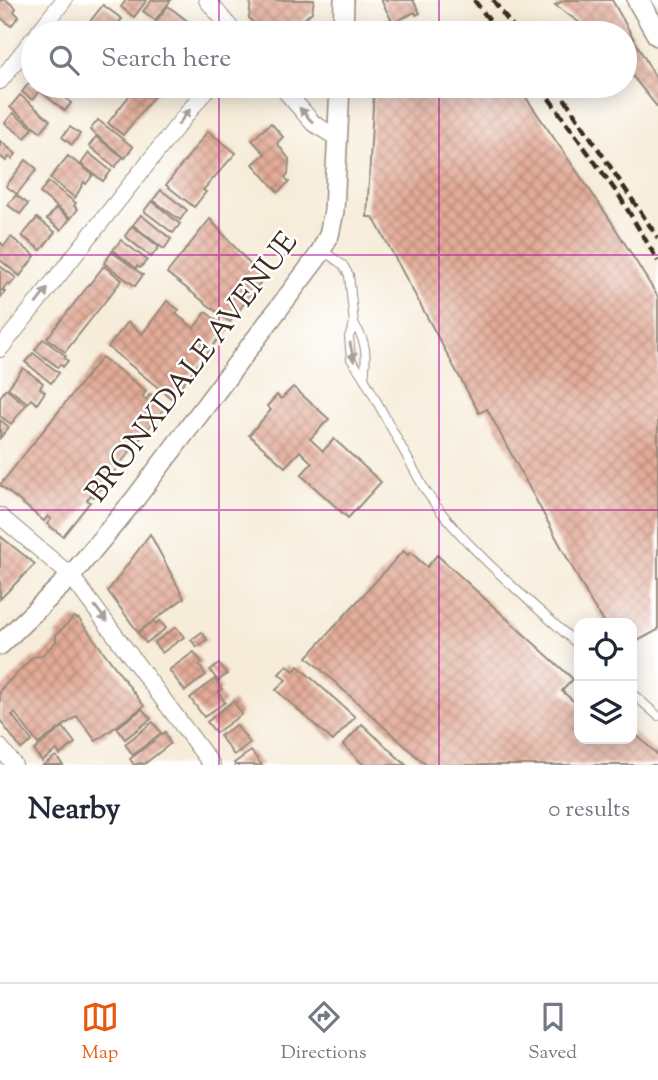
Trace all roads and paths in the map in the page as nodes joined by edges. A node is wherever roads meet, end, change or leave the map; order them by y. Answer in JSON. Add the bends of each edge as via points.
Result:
{"nodes":[{"id":1,"x":64,"y":0,"type":"edge"},
{"id":2,"x":207,"y":0,"type":"edge"},
{"id":3,"x":344,"y":0,"type":"edge"},
{"id":4,"x":638,"y":0,"type":"edge"},
{"id":5,"x":47,"y":21,"type":"edge"},
{"id":6,"x":225,"y":21,"type":"edge"},
{"id":7,"x":343,"y":21,"type":"edge"},
{"id":8,"x":658,"y":35,"type":"edge"},
{"id":9,"x":21,"y":54,"type":"edge"},
{"id":10,"x":0,"y":81,"type":"edge"},
{"id":11,"x":199,"y":98,"type":"edge"},
{"id":12,"x":292,"y":98,"type":"edge"},
{"id":13,"x":339,"y":98,"type":"edge"},
{"id":14,"x":337,"y":138,"type":"junction"},
{"id":15,"x":322,"y":250,"type":"junction"},
{"id":16,"x":354,"y":324,"type":"junction"},
{"id":17,"x":0,"y":349,"type":"edge"},
{"id":18,"x":365,"y":378,"type":"junction"},
{"id":19,"x":0,"y":516,"type":"edge"},
{"id":20,"x":71,"y":576,"type":"junction"},
{"id":21,"x":574,"y":641,"type":"edge"},
{"id":22,"x":0,"y":645,"type":"edge"},
{"id":23,"x":637,"y":697,"type":"edge"},
{"id":24,"x":658,"y":716,"type":"edge"},
{"id":25,"x":0,"y":747,"type":"edge"},
{"id":26,"x":13,"y":765,"type":"edge"},
{"id":27,"x":212,"y":765,"type":"edge"}],
"edges":[{"from":1,"to":5,"type":"street"},
{"from":2,"to":6,"type":"street"},
{"from":3,"to":7,"type":"street"},
{"from":4,"to":8,"type":"main road"},
{"from":9,"to":10,"type":"street"},
{"from":17,"to":11,"type":"street","one_way":true},
{"from":14,"to":12,"type":"street","one_way":true,"via":[[313,122]]},
{"from":13,"to":14,"type":"street","name":"BRONXDALE AVENUE"},
{"from":14,"to":15,"type":"street","name":"BRONXDALE AVENUE","via":[[334,211]]},
{"from":15,"to":16,"type":"lane","via":[[347,269]]},
{"from":15,"to":20,"type":"street","name":"BRONXDALE AVENUE","via":[[165,461]]},
{"from":16,"to":18,"type":"lane","via":[[364,336]]},
{"from":16,"to":18,"type":"lane","one_way":true,"via":[[349,337],[352,359]]},
{"from":18,"to":21,"type":"lane","via":[[436,506]]},
{"from":19,"to":20,"type":"street"},
{"from":20,"to":22,"type":"street","name":"BRONXDALE AVENUE"},
{"from":20,"to":27,"type":"street","one_way":true},
{"from":23,"to":24,"type":"lane"},
{"from":25,"to":26,"type":"street"}]}
